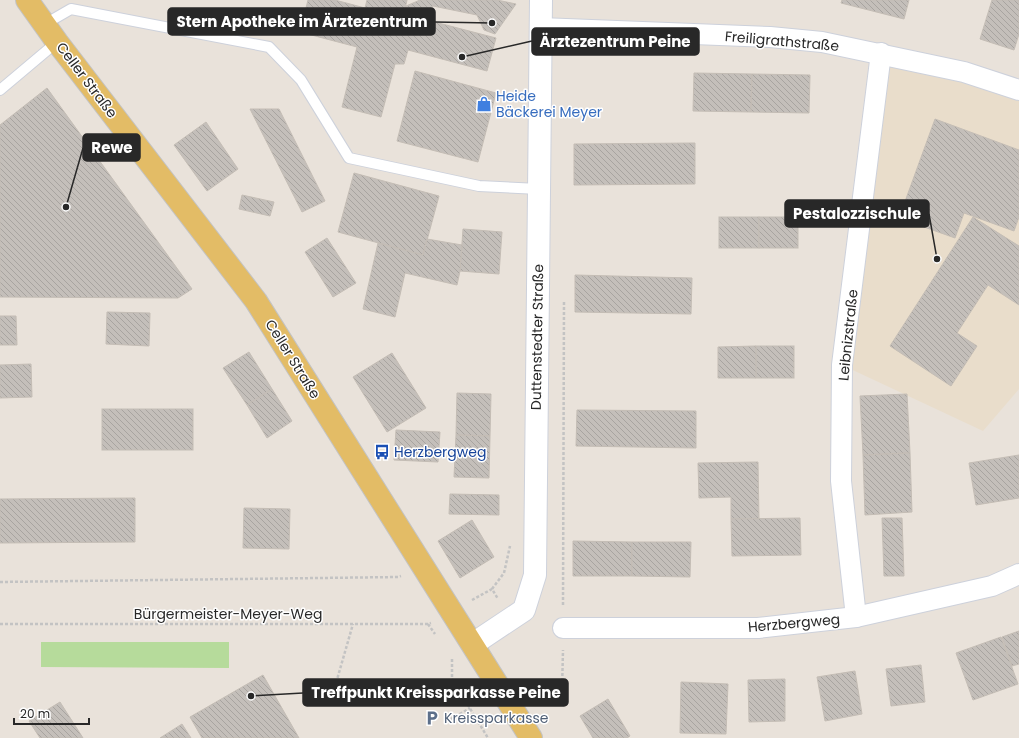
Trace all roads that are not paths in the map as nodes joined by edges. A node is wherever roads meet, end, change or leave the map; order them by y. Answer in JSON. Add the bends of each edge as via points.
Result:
{"nodes":[{"id":1,"x":27,"y":0,"type":"edge"},
{"id":2,"x":541,"y":0,"type":"edge"},
{"id":3,"x":45,"y":24,"type":"junction"},
{"id":4,"x":540,"y":28,"type":"junction"},
{"id":5,"x":57,"y":42,"type":"junction"},
{"id":6,"x":881,"y":53,"type":"junction"},
{"id":7,"x":0,"y":90,"type":"edge"},
{"id":8,"x":1019,"y":90,"type":"edge"},
{"id":9,"x":539,"y":188,"type":"junction"},
{"id":10,"x":1019,"y":574,"type":"edge"},
{"id":11,"x":856,"y":617,"type":"junction"},
{"id":12,"x":563,"y":628,"type":"road end"},
{"id":13,"x":472,"y":644,"type":"junction"},
{"id":14,"x":531,"y":738,"type":"edge"}],
"edges":[{"from":1,"to":3,"type":"main road","name":"Celler Straße"},
{"from":2,"to":4,"type":"street","name":"Duttenstedter Straße"},
{"from":3,"to":5,"type":"main road","name":"Celler Straße"},
{"from":3,"to":9,"type":"lane","via":[[72,9],[269,47],[301,80],[349,158],[479,186]]},
{"from":4,"to":6,"type":"street","name":"Freiligrathstraße","via":[[770,37],[822,42]]},
{"from":4,"to":9,"type":"street","name":"Duttenstedter Straße"},
{"from":5,"to":7,"type":"lane"},
{"from":5,"to":13,"type":"main road","name":"Celler Straße","via":[[256,301]]},
{"from":6,"to":8,"type":"street","name":"Freiligrathstraße","via":[[964,72]]},
{"from":6,"to":11,"type":"street","name":"Leibnizstraße","via":[[842,365],[841,481]]},
{"from":9,"to":13,"type":"street","name":"Duttenstedter Straße","via":[[535,575],[524,610]]},
{"from":10,"to":11,"type":"street","name":"Herzbergweg","via":[[992,586]]},
{"from":11,"to":12,"type":"street","name":"Herzbergweg","via":[[758,628]]},
{"from":13,"to":14,"type":"main road","name":"Celler Straße"}]}
